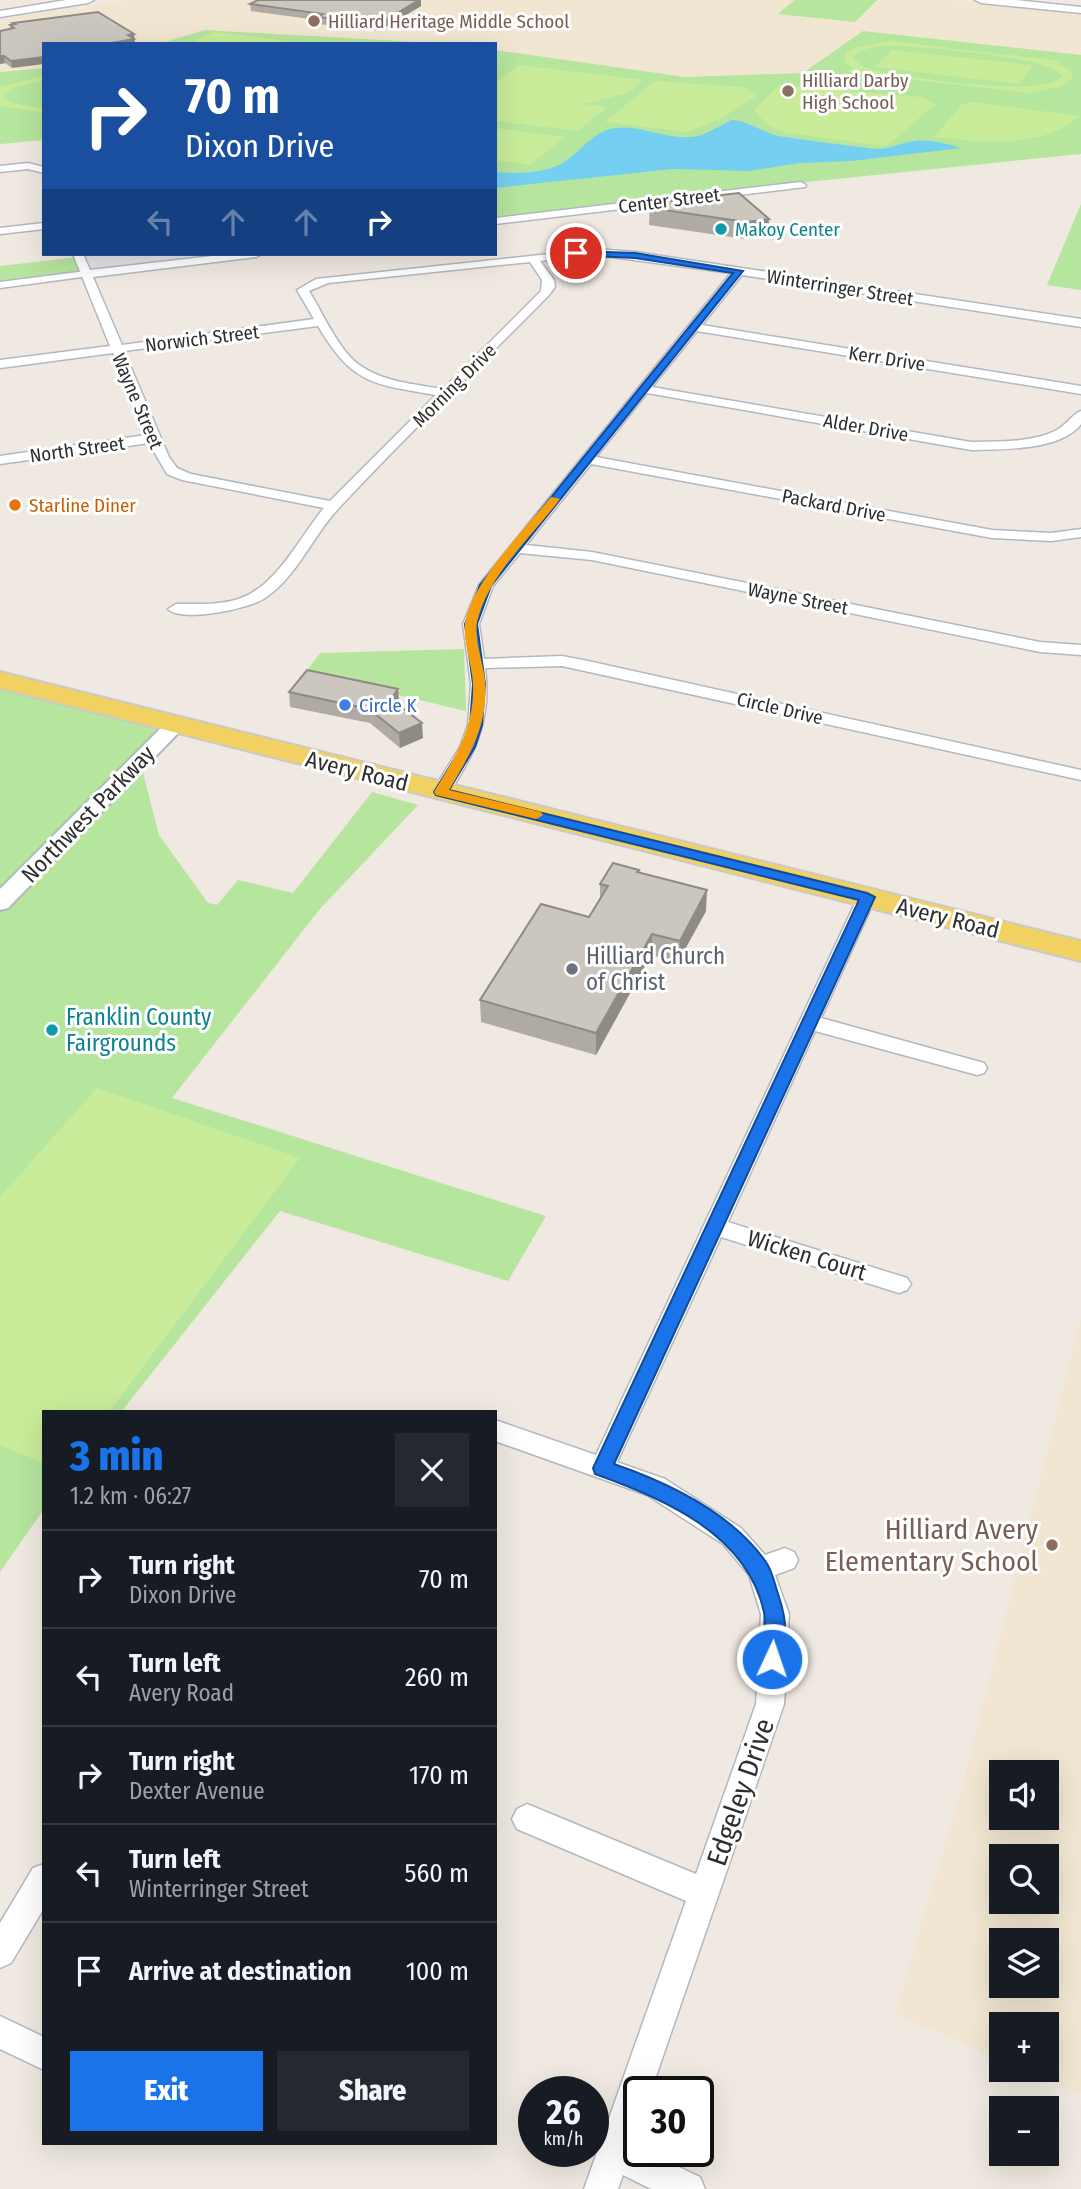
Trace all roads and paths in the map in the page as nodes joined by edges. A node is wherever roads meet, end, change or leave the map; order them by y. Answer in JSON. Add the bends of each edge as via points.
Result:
{"nodes":[{"id":1,"x":981,"y":0,"type":"edge"},
{"id":2,"x":93,"y":1,"type":"edge"},
{"id":3,"x":1081,"y":10,"type":"edge"},
{"id":4,"x":0,"y":14,"type":"edge"},
{"id":5,"x":0,"y":169,"type":"edge"},
{"id":6,"x":42,"y":169,"type":"edge"},
{"id":7,"x":801,"y":185,"type":"dead end"},
{"id":8,"x":497,"y":221,"type":"edge"},
{"id":9,"x":42,"y":226,"type":"edge"},
{"id":10,"x":0,"y":231,"type":"edge"},
{"id":11,"x":79,"y":256,"type":"edge"},
{"id":12,"x":239,"y":256,"type":"edge"},
{"id":13,"x":532,"y":257,"type":"junction"},
{"id":14,"x":739,"y":271,"type":"junction"},
{"id":15,"x":86,"y":274,"type":"junction"},
{"id":16,"x":0,"y":285,"type":"edge"},
{"id":17,"x":321,"y":322,"type":"junction"},
{"id":18,"x":1081,"y":323,"type":"edge"},
{"id":19,"x":694,"y":327,"type":"junction"},
{"id":20,"x":116,"y":349,"type":"junction"},
{"id":21,"x":0,"y":364,"type":"edge"},
{"id":22,"x":643,"y":389,"type":"junction"},
{"id":23,"x":1081,"y":390,"type":"edge"},
{"id":24,"x":446,"y":393,"type":"junction"},
{"id":25,"x":1081,"y":415,"type":"edge"},
{"id":26,"x":154,"y":438,"type":"junction"},
{"id":27,"x":587,"y":459,"type":"junction"},
{"id":28,"x":0,"y":460,"type":"edge"},
{"id":29,"x":333,"y":506,"type":"junction"},
{"id":30,"x":1081,"y":533,"type":"edge"},
{"id":31,"x":515,"y":548,"type":"junction"},
{"id":32,"x":176,"y":609,"type":"dead end"},
{"id":33,"x":1081,"y":650,"type":"edge"},
{"id":34,"x":476,"y":664,"type":"junction"},
{"id":35,"x":0,"y":680,"type":"edge"},
{"id":36,"x":175,"y":725,"type":"junction"},
{"id":37,"x":1081,"y":775,"type":"edge"},
{"id":38,"x":441,"y":792,"type":"junction"},
{"id":39,"x":867,"y":897,"type":"junction"},
{"id":40,"x":0,"y":904,"type":"edge"},
{"id":41,"x":1081,"y":951,"type":"edge"},
{"id":42,"x":810,"y":1022,"type":"junction"},
{"id":43,"x":977,"y":1068,"type":"dead end"},
{"id":44,"x":714,"y":1226,"type":"junction"},
{"id":45,"x":899,"y":1284,"type":"dead end"},
{"id":46,"x":497,"y":1431,"type":"edge"},
{"id":47,"x":602,"y":1468,"type":"junction"},
{"id":48,"x":527,"y":1819,"type":"dead end"},
{"id":49,"x":42,"y":1882,"type":"edge"},
{"id":50,"x":704,"y":1893,"type":"junction"},
{"id":51,"x":0,"y":1952,"type":"edge"},
{"id":52,"x":0,"y":2032,"type":"edge"},
{"id":53,"x":42,"y":2053,"type":"edge"},
{"id":54,"x":613,"y":2153,"type":"junction"},
{"id":55,"x":601,"y":2189,"type":"edge"},
{"id":56,"x":688,"y":2189,"type":"edge"}],
"edges":[{"from":1,"to":3,"type":"main road"},
{"from":2,"to":4,"type":"main road"},
{"from":5,"to":6,"type":"street"},
{"from":7,"to":8,"type":"street","name":"Center Street"},
{"from":9,"to":10,"type":"street"},
{"from":11,"to":15,"type":"street","name":"Wayne Street"},
{"from":12,"to":15,"type":"street"},
{"from":13,"to":14,"type":"street","name":"Winterringer Street","via":[[596,252]]},
{"from":13,"to":17,"type":"street","name":"Winterringer Street","via":[[307,286],[303,294]]},
{"from":13,"to":24,"type":"street","name":"Morning Drive","via":[[550,287]]},
{"from":14,"to":18,"type":"street","name":"Winterringer Street"},
{"from":14,"to":19,"type":"street"},
{"from":15,"to":16,"type":"street"},
{"from":15,"to":20,"type":"street","name":"Wayne Street"},
{"from":17,"to":20,"type":"street","name":"Norwich Street"},
{"from":17,"to":24,"type":"street","via":[[352,366],[384,381]]},
{"from":19,"to":22,"type":"street"},
{"from":19,"to":23,"type":"street","name":"Kerr Drive"},
{"from":20,"to":21,"type":"street","name":"Norwich Street"},
{"from":20,"to":26,"type":"street","name":"Wayne Street"},
{"from":22,"to":25,"type":"street","name":"Alder Drive","via":[[971,446],[1014,445],[1054,437],[1078,422]]},
{"from":22,"to":27,"type":"street"},
{"from":24,"to":29,"type":"street","name":"Morning Drive"},
{"from":26,"to":28,"type":"street","name":"North Street"},
{"from":26,"to":29,"type":"street","name":"Wayne Street","via":[[165,463],[187,477]]},
{"from":27,"to":30,"type":"street","name":"Packard Drive","via":[[992,534],[1051,537]]},
{"from":27,"to":31,"type":"street"},
{"from":29,"to":32,"type":"street","name":"Morning Drive","via":[[268,592],[226,608]]},
{"from":31,"to":33,"type":"street","name":"Wayne Street","via":[[592,556],[1040,647]]},
{"from":31,"to":34,"type":"street","via":[[485,585],[471,624]]},
{"from":34,"to":37,"type":"street","name":"Circle Drive","via":[[575,664]]},
{"from":34,"to":38,"type":"street","via":[[476,725]]},
{"from":35,"to":36,"type":"main road","name":"Avery Road"},
{"from":36,"to":38,"type":"main road","name":"Avery Road"},
{"from":36,"to":40,"type":"street","name":"Northwest Parkway"},
{"from":38,"to":39,"type":"main road","name":"Avery Road"},
{"from":39,"to":41,"type":"main road","name":"Avery Road"},
{"from":39,"to":42,"type":"street"},
{"from":42,"to":43,"type":"street"},
{"from":42,"to":44,"type":"street"},
{"from":44,"to":45,"type":"street","name":"Wicken Court"},
{"from":44,"to":47,"type":"street"},
{"from":46,"to":47,"type":"street","name":"Edgeley Drive"},
{"from":47,"to":50,"type":"street","name":"Edgeley Drive","via":[[656,1487],[772,1564],[775,1614],[770,1704]]},
{"from":48,"to":50,"type":"street"},
{"from":49,"to":51,"type":"street"},
{"from":50,"to":54,"type":"street","name":"Edgeley Drive"},
{"from":52,"to":53,"type":"street"},
{"from":54,"to":55,"type":"street","name":"Edgeley Drive"},
{"from":54,"to":56,"type":"street"}]}
